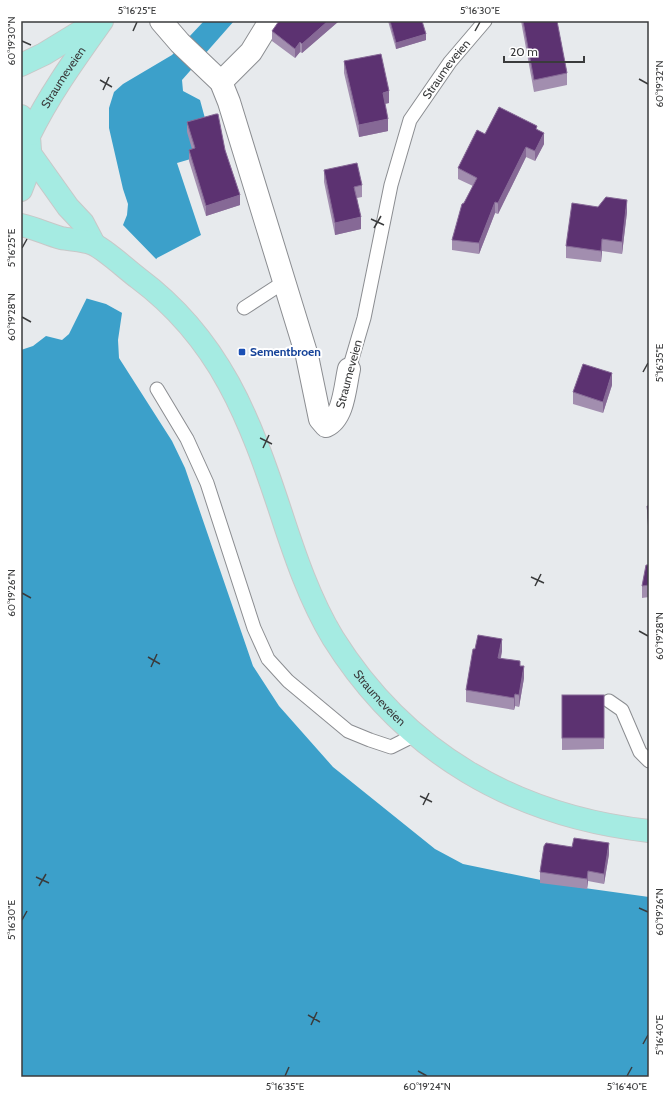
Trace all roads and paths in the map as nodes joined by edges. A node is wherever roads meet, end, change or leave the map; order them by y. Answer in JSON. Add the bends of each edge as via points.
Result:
{"nodes":[{"id":1,"x":98,"y":21,"type":"edge"},
{"id":2,"x":102,"y":21,"type":"edge"},
{"id":3,"x":161,"y":21,"type":"edge"},
{"id":4,"x":270,"y":21,"type":"edge"},
{"id":5,"x":485,"y":21,"type":"edge"},
{"id":6,"x":21,"y":65,"type":"edge"},
{"id":7,"x":221,"y":82,"type":"junction"},
{"id":8,"x":21,"y":116,"type":"edge"},
{"id":9,"x":30,"y":146,"type":"junction"},
{"id":10,"x":21,"y":190,"type":"edge"},
{"id":11,"x":21,"y":225,"type":"edge"},
{"id":12,"x":94,"y":244,"type":"junction"},
{"id":13,"x":284,"y":282,"type":"junction"},
{"id":14,"x":244,"y":308,"type":"dead end"},
{"id":15,"x":349,"y":369,"type":"joint"},
{"id":16,"x":157,"y":389,"type":"dead end"},
{"id":17,"x":609,"y":701,"type":"dead end"},
{"id":18,"x":415,"y":735,"type":"junction"},
{"id":19,"x":649,"y":760,"type":"edge"},
{"id":20,"x":649,"y":831,"type":"edge"}],
"edges":[{"from":1,"to":6,"type":"main road","name":"Straumeveien"},
{"from":2,"to":9,"type":"main road","name":"Straumeveien","via":[[44,107]]},
{"from":3,"to":7,"type":"street","name":"Straumeveien"},
{"from":4,"to":7,"type":"street","via":[[251,52]]},
{"from":5,"to":15,"type":"lane","name":"Straumeveien","via":[[450,62],[410,120],[391,185],[364,318]]},
{"from":7,"to":13,"type":"street","name":"Straumeveien"},
{"from":8,"to":9,"type":"main road"},
{"from":9,"to":10,"type":"main road","via":[[28,173]]},
{"from":9,"to":12,"type":"main road","name":"Straumeveien","via":[[68,208],[82,223]]},
{"from":11,"to":12,"type":"main road","name":"Straumeveien","via":[[59,237]]},
{"from":12,"to":18,"type":"main road","name":"Straumeveien","via":[[146,283],[182,315],[216,361],[248,420],[303,577],[333,637],[382,703]]},
{"from":13,"to":14,"type":"lane"},
{"from":13,"to":15,"type":"street","name":"Straumeveien","via":[[307,356],[320,419],[326,426],[333,423],[339,413]]},
{"from":16,"to":18,"type":"lane","via":[[187,439],[207,483],[254,628],[268,659],[288,681],[348,731],[391,747]]},
{"from":17,"to":19,"type":"lane","via":[[622,710],[640,752]]},
{"from":18,"to":20,"type":"main road","name":"Straumeveien","via":[[453,764],[525,801],[562,814]]}]}
